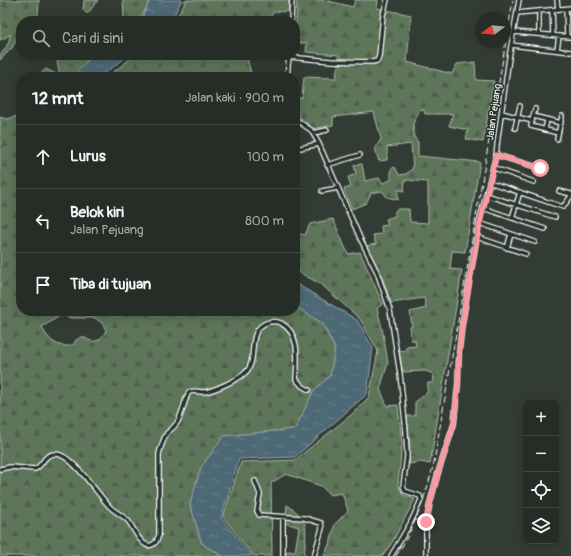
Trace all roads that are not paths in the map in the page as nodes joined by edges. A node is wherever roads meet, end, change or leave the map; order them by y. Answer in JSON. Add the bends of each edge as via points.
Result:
{"nodes":[{"id":1,"x":292,"y":0,"type":"edge"},
{"id":2,"x":387,"y":0,"type":"edge"},
{"id":3,"x":519,"y":0,"type":"edge"},
{"id":4,"x":556,"y":0,"type":"edge"},
{"id":5,"x":571,"y":8,"type":"edge"},
{"id":6,"x":566,"y":9,"type":"junction"},
{"id":7,"x":552,"y":10,"type":"junction"},
{"id":8,"x":558,"y":10,"type":"junction"},
{"id":9,"x":539,"y":11,"type":"junction"},
{"id":10,"x":517,"y":13,"type":"junction"},
{"id":11,"x":291,"y":16,"type":"edge"},
{"id":12,"x":514,"y":32,"type":"junction"},
{"id":13,"x":539,"y":34,"type":"junction"},
{"id":14,"x":553,"y":35,"type":"junction"},
{"id":15,"x":559,"y":36,"type":"junction"},
{"id":16,"x":569,"y":37,"type":"edge"},
{"id":17,"x":511,"y":45,"type":"joint"},
{"id":18,"x":511,"y":48,"type":"edge"},
{"id":19,"x":557,"y":50,"type":"junction"},
{"id":20,"x":571,"y":52,"type":"edge"},
{"id":21,"x":300,"y":57,"type":"edge"},
{"id":22,"x":289,"y":60,"type":"edge"},
{"id":23,"x":287,"y":72,"type":"edge"},
{"id":24,"x":520,"y":106,"type":"dead end"},
{"id":25,"x":535,"y":109,"type":"dead end"},
{"id":26,"x":502,"y":113,"type":"junction"},
{"id":27,"x":533,"y":116,"type":"junction"},
{"id":28,"x":562,"y":116,"type":"dead end"},
{"id":29,"x":518,"y":117,"type":"junction"},
{"id":30,"x":547,"y":120,"type":"junction"},
{"id":31,"x":532,"y":121,"type":"junction"},
{"id":32,"x":300,"y":122,"type":"edge"},
{"id":33,"x":561,"y":123,"type":"junction"},
{"id":34,"x":531,"y":126,"type":"junction"},
{"id":35,"x":515,"y":128,"type":"dead end"},
{"id":36,"x":327,"y":130,"type":"dead end"},
{"id":37,"x":545,"y":130,"type":"junction"},
{"id":38,"x":313,"y":133,"type":"junction"},
{"id":39,"x":529,"y":133,"type":"dead end"},
{"id":40,"x":558,"y":134,"type":"junction"},
{"id":41,"x":557,"y":139,"type":"dead end"},
{"id":42,"x":319,"y":144,"type":"junction"},
{"id":43,"x":300,"y":148,"type":"dead end"},
{"id":44,"x":360,"y":154,"type":"dead end"},
{"id":45,"x":496,"y":155,"type":"junction"},
{"id":46,"x":327,"y":165,"type":"junction"},
{"id":47,"x":494,"y":168,"type":"junction"},
{"id":48,"x":540,"y":168,"type":"dead end"},
{"id":49,"x":489,"y":182,"type":"junction"},
{"id":50,"x":534,"y":182,"type":"dead end"},
{"id":51,"x":338,"y":188,"type":"junction"},
{"id":52,"x":322,"y":191,"type":"dead end"},
{"id":53,"x":559,"y":191,"type":"dead end"},
{"id":54,"x":520,"y":192,"type":"junction"},
{"id":55,"x":486,"y":195,"type":"junction"},
{"id":56,"x":571,"y":195,"type":"edge"},
{"id":57,"x":516,"y":205,"type":"junction"},
{"id":58,"x":483,"y":208,"type":"junction"},
{"id":59,"x":512,"y":218,"type":"junction"},
{"id":60,"x":555,"y":218,"type":"dead end"},
{"id":61,"x":480,"y":223,"type":"junction"},
{"id":62,"x":545,"y":229,"type":"dead end"},
{"id":63,"x":511,"y":234,"type":"junction"},
{"id":64,"x":477,"y":237,"type":"junction"},
{"id":65,"x":535,"y":242,"type":"dead end"},
{"id":66,"x":507,"y":248,"type":"junction"},
{"id":67,"x":526,"y":254,"type":"dead end"},
{"id":68,"x":309,"y":390,"type":"dead end"},
{"id":69,"x":0,"y":469,"type":"edge"},
{"id":70,"x":255,"y":481,"type":"dead end"},
{"id":71,"x":283,"y":517,"type":"junction"},
{"id":72,"x":283,"y":556,"type":"edge"},
{"id":73,"x":314,"y":556,"type":"edge"},
{"id":74,"x":391,"y":556,"type":"edge"},
{"id":75,"x":426,"y":556,"type":"edge"}],
"edges":[{"from":1,"to":11,"type":"street"},
{"from":2,"to":21,"type":"street","via":[[377,61],[331,61]]},
{"from":3,"to":10,"type":"street","name":"Jalan Pejuang"},
{"from":4,"to":8,"type":"street"},
{"from":5,"to":6,"type":"street"},
{"from":6,"to":8,"type":"street"},
{"from":6,"to":16,"type":"street"},
{"from":7,"to":8,"type":"street"},
{"from":7,"to":9,"type":"street"},
{"from":7,"to":14,"type":"street"},
{"from":9,"to":10,"type":"street"},
{"from":9,"to":13,"type":"street"},
{"from":10,"to":12,"type":"street","name":"Jalan Pejuang"},
{"from":12,"to":13,"type":"street"},
{"from":12,"to":17,"type":"street","name":"Jalan Pejuang"},
{"from":13,"to":14,"type":"street"},
{"from":14,"to":15,"type":"street"},
{"from":15,"to":16,"type":"street"},
{"from":15,"to":19,"type":"street"},
{"from":17,"to":19,"type":"street"},
{"from":18,"to":26,"type":"street","name":"Jalan Pejuang"},
{"from":19,"to":20,"type":"street"},
{"from":22,"to":23,"type":"street"},
{"from":24,"to":29,"type":"street"},
{"from":25,"to":27,"type":"street"},
{"from":26,"to":29,"type":"street"},
{"from":26,"to":45,"type":"street","name":"Jalan Pejuang"},
{"from":27,"to":30,"type":"street"},
{"from":27,"to":31,"type":"street"},
{"from":28,"to":33,"type":"street"},
{"from":29,"to":31,"type":"street"},
{"from":29,"to":35,"type":"street"},
{"from":30,"to":33,"type":"street"},
{"from":30,"to":37,"type":"street"},
{"from":31,"to":34,"type":"street"},
{"from":32,"to":38,"type":"street"},
{"from":33,"to":40,"type":"street"},
{"from":34,"to":37,"type":"street"},
{"from":34,"to":39,"type":"street"},
{"from":36,"to":38,"type":"street"},
{"from":37,"to":40,"type":"street"},
{"from":38,"to":42,"type":"street"},
{"from":40,"to":41,"type":"street"},
{"from":42,"to":43,"type":"street"},
{"from":42,"to":46,"type":"street"},
{"from":44,"to":46,"type":"street"},
{"from":45,"to":47,"type":"street","name":"Jalan Pejuang"},
{"from":45,"to":48,"type":"street"},
{"from":46,"to":51,"type":"street"},
{"from":47,"to":49,"type":"street","name":"Jalan Pejuang"},
{"from":47,"to":50,"type":"street"},
{"from":49,"to":54,"type":"street"},
{"from":49,"to":55,"type":"street","name":"Jalan Pejuang"},
{"from":51,"to":52,"type":"street"},
{"from":51,"to":74,"type":"street","via":[[377,272],[390,310],[406,432],[404,488],[421,498],[410,524]]},
{"from":53,"to":56,"type":"street"},
{"from":54,"to":56,"type":"street","via":[[563,207]]},
{"from":54,"to":57,"type":"street"},
{"from":55,"to":57,"type":"street"},
{"from":55,"to":58,"type":"street","name":"Jalan Pejuang"},
{"from":57,"to":59,"type":"street"},
{"from":57,"to":60,"type":"street"},
{"from":58,"to":59,"type":"street"},
{"from":58,"to":61,"type":"street","name":"Jalan Pejuang"},
{"from":59,"to":62,"type":"street"},
{"from":61,"to":63,"type":"street"},
{"from":61,"to":64,"type":"street","name":"Jalan Pejuang"},
{"from":63,"to":65,"type":"street"},
{"from":63,"to":66,"type":"street"},
{"from":64,"to":66,"type":"street"},
{"from":64,"to":75,"type":"street","name":"Jalan Pejuang","via":[[460,345],[454,424],[430,503],[426,522]]},
{"from":66,"to":67,"type":"street"},
{"from":68,"to":69,"type":"street","via":[[296,379],[295,339],[288,328],[273,321],[258,329],[250,369],[244,375],[214,390],[189,392],[177,424],[161,446],[158,535],[156,542],[151,545],[143,543],[128,521],[110,507],[74,465],[61,455],[54,453],[44,458],[35,469]]},
{"from":70,"to":71,"type":"street","via":[[260,494],[258,515]]},
{"from":71,"to":72,"type":"street"},
{"from":71,"to":73,"type":"street","via":[[304,518],[321,523],[322,528]]}]}
